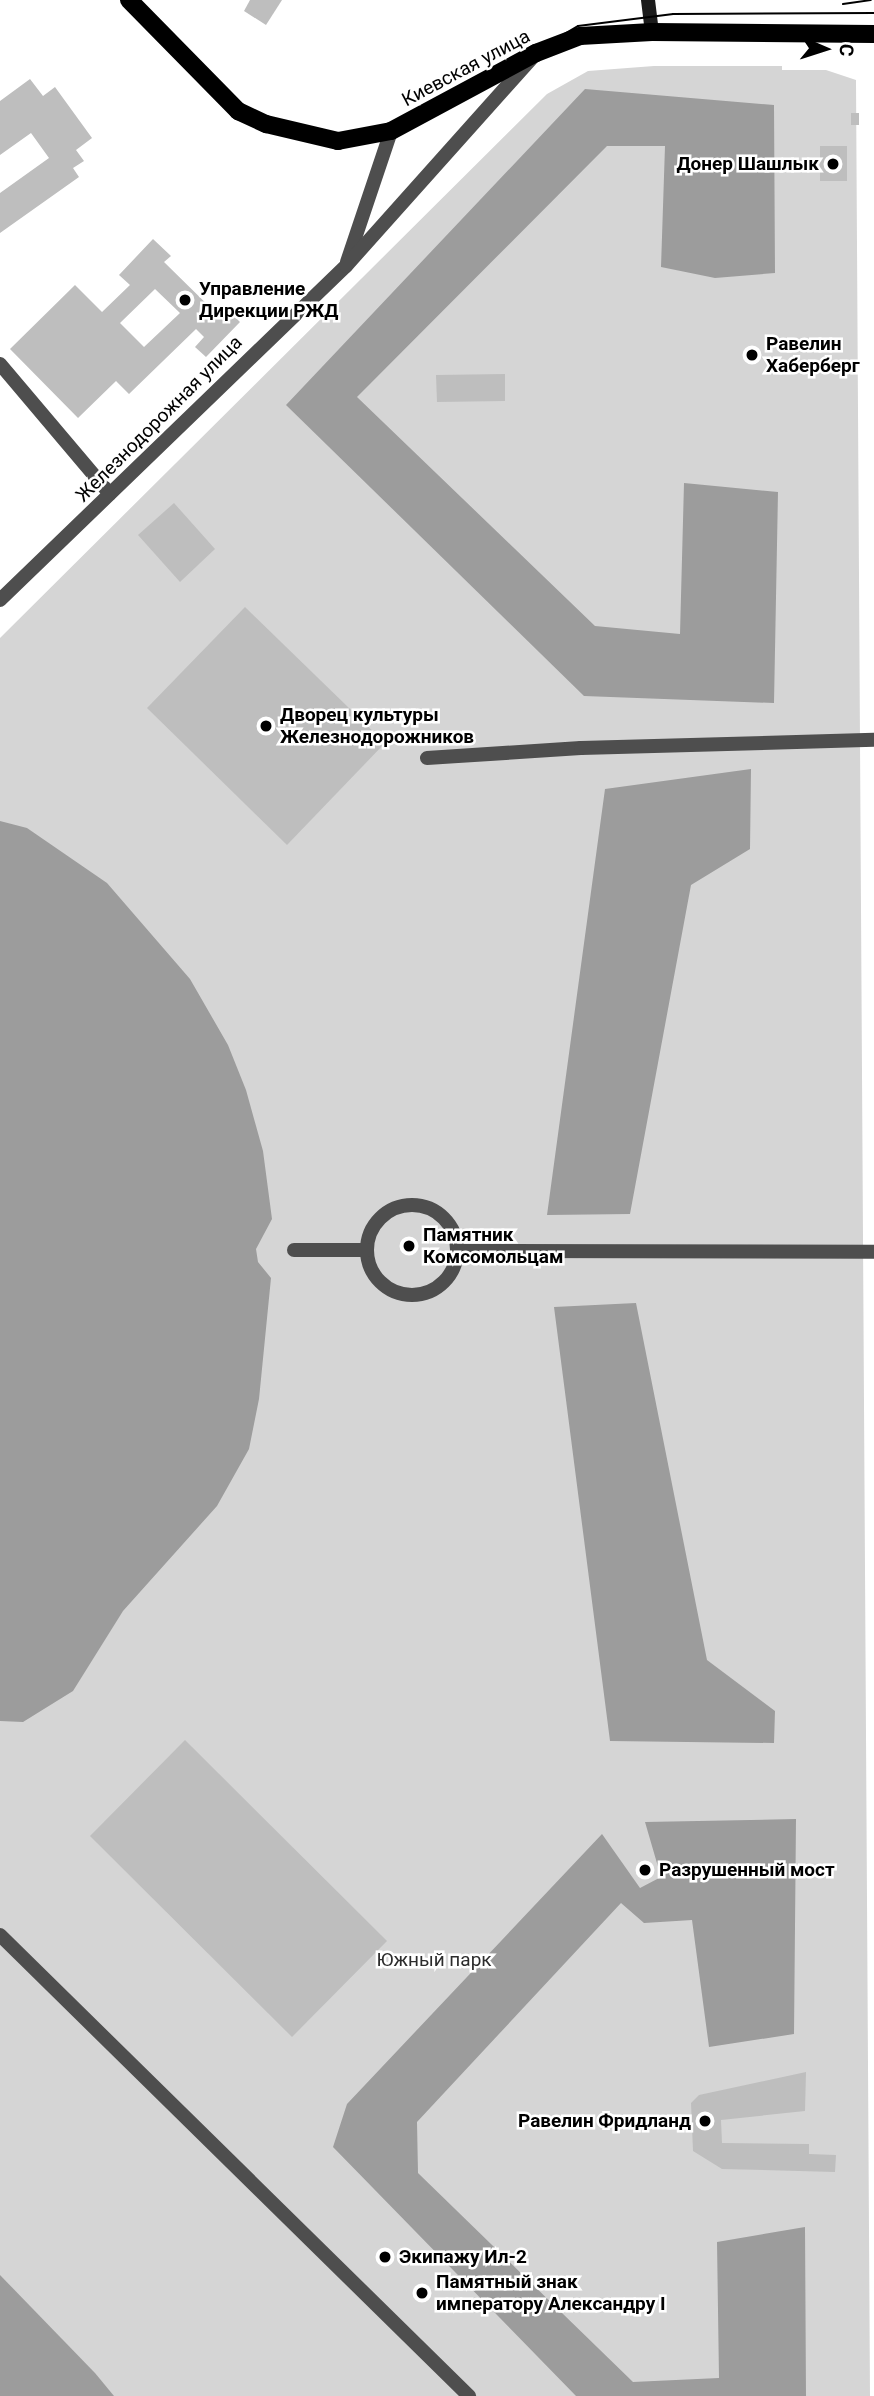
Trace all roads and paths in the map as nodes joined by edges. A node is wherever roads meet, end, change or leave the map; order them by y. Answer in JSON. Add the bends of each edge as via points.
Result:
{"nodes":[{"id":1,"x":129,"y":0,"type":"edge"},
{"id":2,"x":648,"y":0,"type":"edge"},
{"id":3,"x":652,"y":32,"type":"junction"},
{"id":4,"x":874,"y":34,"type":"edge"},
{"id":5,"x":536,"y":53,"type":"junction"},
{"id":6,"x":391,"y":131,"type":"junction"},
{"id":7,"x":346,"y":266,"type":"junction"},
{"id":8,"x":0,"y":364,"type":"edge"},
{"id":9,"x":110,"y":494,"type":"junction"},
{"id":10,"x":0,"y":600,"type":"edge"},
{"id":11,"x":874,"y":740,"type":"edge"},
{"id":12,"x":427,"y":758,"type":"dead end"},
{"id":13,"x":294,"y":1250,"type":"dead end"},
{"id":14,"x":367,"y":1250,"type":"junction"},
{"id":15,"x":457,"y":1251,"type":"junction"},
{"id":16,"x":874,"y":1252,"type":"edge"},
{"id":17,"x":0,"y":1935,"type":"edge"},
{"id":18,"x":469,"y":2396,"type":"edge"}],
"edges":[{"from":1,"to":6,"type":"main road","name":"Киевская улица","via":[[217,94],[249,118],[338,141]]},
{"from":2,"to":3,"type":"main road"},
{"from":3,"to":4,"type":"main road","name":"Киевская улица"},
{"from":3,"to":5,"type":"main road","name":"Киевская улица","via":[[580,36]]},
{"from":5,"to":6,"type":"main road","name":"Киевская улица"},
{"from":5,"to":7,"type":"street","name":"Железнодорожная улица"},
{"from":6,"to":7,"type":"street","name":"Железнодорожная улица"},
{"from":7,"to":9,"type":"street","name":"Железнодорожная улица"},
{"from":8,"to":9,"type":"street"},
{"from":9,"to":10,"type":"street","name":"Железнодорожная улица"},
{"from":11,"to":12,"type":"street","via":[[581,748]]},
{"from":13,"to":14,"type":"street"},
{"from":14,"to":15,"type":"street","via":[[381,1218],[413,1205],[444,1219]]},
{"from":14,"to":15,"type":"street","via":[[374,1274],[405,1295],[430,1292],[441,1285],[456,1264]]},
{"from":15,"to":16,"type":"street"},
{"from":17,"to":18,"type":"street"}]}
